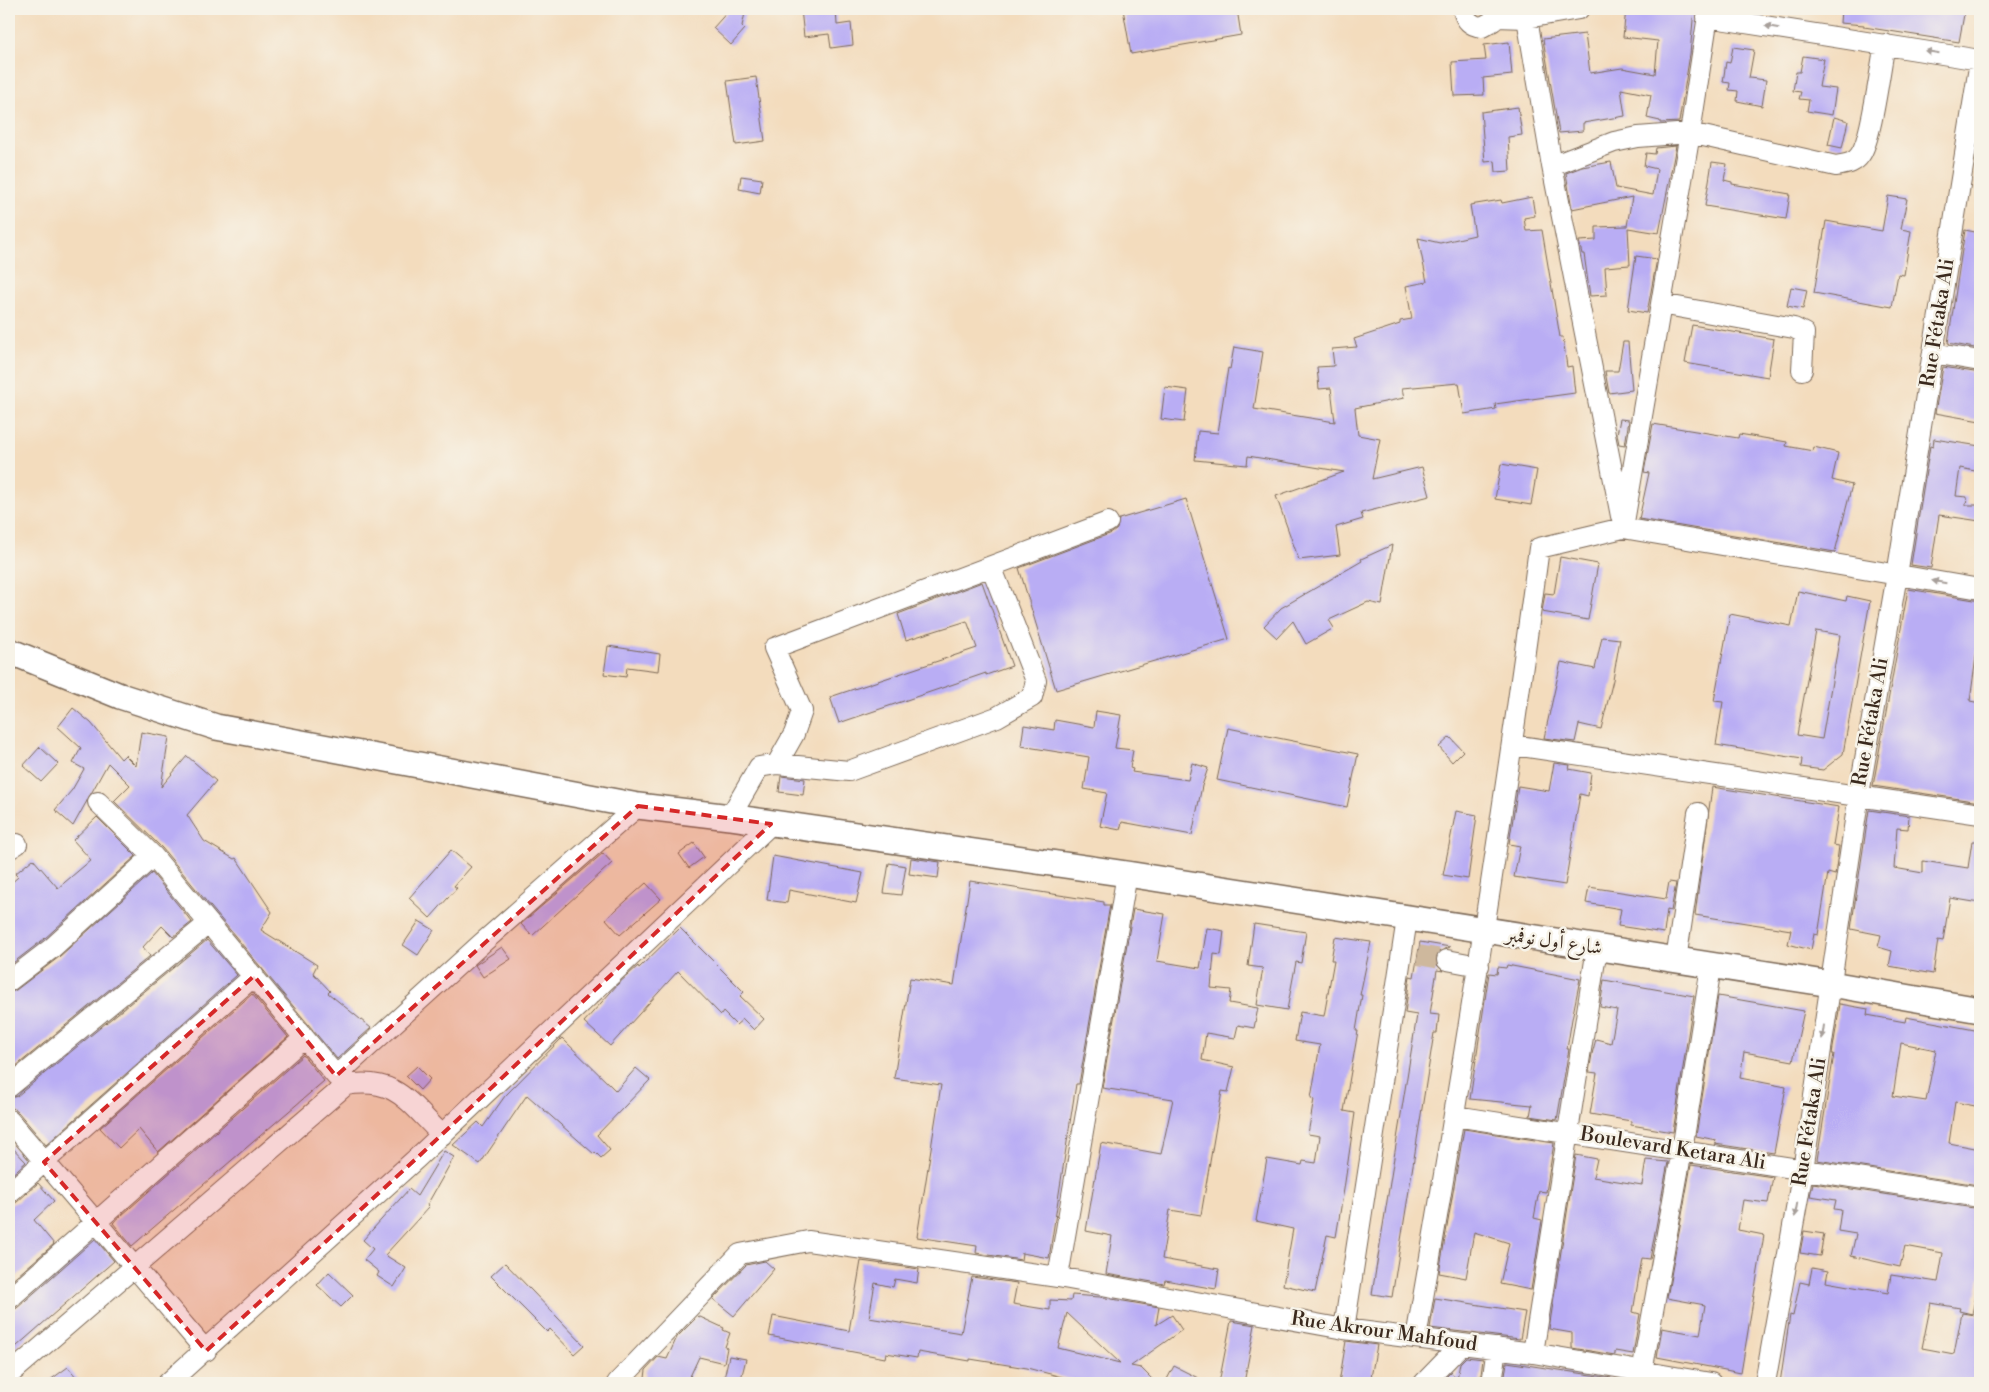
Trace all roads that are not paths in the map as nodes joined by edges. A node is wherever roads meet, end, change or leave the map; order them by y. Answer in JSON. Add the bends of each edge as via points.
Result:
{"nodes":[{"id":1,"x":1463,"y":9,"type":"edge"},
{"id":2,"x":1579,"y":9,"type":"edge"},
{"id":3,"x":1496,"y":13,"type":"edge"},
{"id":4,"x":1708,"y":13,"type":"edge"},
{"id":5,"x":1527,"y":18,"type":"junction"},
{"id":6,"x":1885,"y":44,"type":"junction"},
{"id":7,"x":1980,"y":61,"type":"edge"},
{"id":8,"x":1690,"y":133,"type":"junction"},
{"id":9,"x":1552,"y":166,"type":"junction"},
{"id":10,"x":1661,"y":304,"type":"junction"},
{"id":11,"x":1933,"y":353,"type":"junction"},
{"id":12,"x":1980,"y":361,"type":"edge"},
{"id":13,"x":1802,"y":370,"type":"dead end"},
{"id":14,"x":1108,"y":522,"type":"dead end"},
{"id":15,"x":1623,"y":528,"type":"junction"},
{"id":16,"x":991,"y":566,"type":"junction"},
{"id":17,"x":1897,"y":575,"type":"junction"},
{"id":18,"x":1980,"y":589,"type":"edge"},
{"id":19,"x":9,"y":651,"type":"edge"},
{"id":20,"x":1513,"y":745,"type":"junction"},
{"id":21,"x":777,"y":764,"type":"junction"},
{"id":22,"x":1859,"y":794,"type":"junction"},
{"id":23,"x":98,"y":802,"type":"dead end"},
{"id":24,"x":638,"y":806,"type":"junction"},
{"id":25,"x":1698,"y":813,"type":"dead end"},
{"id":26,"x":1980,"y":814,"type":"edge"},
{"id":27,"x":730,"y":817,"type":"junction"},
{"id":28,"x":771,"y":824,"type":"junction"},
{"id":29,"x":153,"y":856,"type":"junction"},
{"id":30,"x":1127,"y":874,"type":"junction"},
{"id":31,"x":1407,"y":919,"type":"junction"},
{"id":32,"x":209,"y":923,"type":"junction"},
{"id":33,"x":1484,"y":932,"type":"junction"},
{"id":34,"x":1597,"y":948,"type":"junction"},
{"id":35,"x":1448,"y":960,"type":"tunnel mouth"},
{"id":36,"x":1676,"y":960,"type":"junction"},
{"id":37,"x":1479,"y":966,"type":"junction"},
{"id":38,"x":1711,"y":967,"type":"junction"},
{"id":39,"x":254,"y":976,"type":"junction"},
{"id":40,"x":9,"y":981,"type":"edge"},
{"id":41,"x":1830,"y":984,"type":"junction"},
{"id":42,"x":1980,"y":1010,"type":"edge"},
{"id":43,"x":304,"y":1038,"type":"junction"},
{"id":44,"x":341,"y":1081,"type":"junction"},
{"id":45,"x":9,"y":1087,"type":"edge"},
{"id":46,"x":1455,"y":1116,"type":"junction"},
{"id":47,"x":9,"y":1120,"type":"edge"},
{"id":48,"x":1568,"y":1132,"type":"junction"},
{"id":49,"x":442,"y":1135,"type":"junction"},
{"id":50,"x":1682,"y":1150,"type":"junction"},
{"id":51,"x":44,"y":1162,"type":"junction"},
{"id":52,"x":1803,"y":1170,"type":"junction"},
{"id":53,"x":9,"y":1193,"type":"edge"},
{"id":54,"x":1980,"y":1197,"type":"edge"},
{"id":55,"x":97,"y":1222,"type":"junction"},
{"id":56,"x":134,"y":1267,"type":"junction"},
{"id":57,"x":1058,"y":1277,"type":"junction"},
{"id":58,"x":9,"y":1299,"type":"edge"},
{"id":59,"x":1344,"y":1329,"type":"junction"},
{"id":60,"x":1416,"y":1338,"type":"junction"},
{"id":61,"x":1462,"y":1344,"type":"junction"},
{"id":62,"x":1497,"y":1348,"type":"junction"},
{"id":63,"x":206,"y":1351,"type":"junction"},
{"id":64,"x":1533,"y":1352,"type":"junction"},
{"id":65,"x":1642,"y":1372,"type":"junction"},
{"id":66,"x":9,"y":1375,"type":"edge"},
{"id":67,"x":168,"y":1383,"type":"edge"},
{"id":68,"x":617,"y":1383,"type":"edge"},
{"id":69,"x":1424,"y":1383,"type":"edge"},
{"id":70,"x":1492,"y":1383,"type":"edge"},
{"id":71,"x":1711,"y":1383,"type":"edge"},
{"id":72,"x":1765,"y":1383,"type":"edge"}],
"edges":[{"from":1,"to":3,"type":"street","via":[[1467,20],[1476,26],[1488,25]]},
{"from":2,"to":5,"type":"street"},
{"from":3,"to":5,"type":"street"},
{"from":6,"to":4,"type":"street","one_way":true},
{"from":4,"to":8,"type":"street"},
{"from":5,"to":9,"type":"street"},
{"from":7,"to":6,"type":"street","one_way":true},
{"from":6,"to":8,"type":"street","via":[[1868,137],[1860,155],[1851,164],[1836,166]]},
{"from":7,"to":11,"type":"street","name":"Rue Fétaka Ali"},
{"from":8,"to":9,"type":"street","via":[[1614,142]]},
{"from":8,"to":10,"type":"street"},
{"from":9,"to":15,"type":"street"},
{"from":10,"to":13,"type":"street","via":[[1794,328],[1804,333]]},
{"from":10,"to":15,"type":"street"},
{"from":11,"to":12,"type":"street"},
{"from":11,"to":17,"type":"street","name":"Rue Fétaka Ali"},
{"from":14,"to":16,"type":"street"},
{"from":15,"to":17,"type":"street"},
{"from":15,"to":20,"type":"street","via":[[1539,548]]},
{"from":16,"to":21,"type":"street","via":[[774,648],[802,710],[794,734]]},
{"from":16,"to":21,"type":"street","via":[[1036,681],[1032,697],[997,718],[849,771]]},
{"from":18,"to":17,"type":"street","one_way":true},
{"from":17,"to":22,"type":"street","name":"Rue Fétaka Ali"},
{"from":19,"to":24,"type":"main road","name":"شارع أول نوفمبر","via":[[120,696],[216,727]]},
{"from":20,"to":22,"type":"street"},
{"from":20,"to":33,"type":"street"},
{"from":21,"to":27,"type":"street","via":[[759,767]]},
{"from":22,"to":26,"type":"street"},
{"from":22,"to":41,"type":"street","name":"Rue Fétaka Ali"},
{"from":23,"to":29,"type":"street"},
{"from":24,"to":27,"type":"main road","name":"شارع أول نوفمبر"},
{"from":24,"to":44,"type":"street","via":[[481,944]]},
{"from":25,"to":36,"type":"street"},
{"from":27,"to":28,"type":"main road","name":"شارع أول نوفمبر"},
{"from":28,"to":30,"type":"main road","name":"شارع أول نوفمبر"},
{"from":28,"to":49,"type":"street"},
{"from":29,"to":32,"type":"street"},
{"from":29,"to":40,"type":"street","via":[[52,948]]},
{"from":30,"to":31,"type":"main road","name":"شارع أول نوفمبر"},
{"from":30,"to":57,"type":"street"},
{"from":31,"to":33,"type":"main road","name":"شارع أول نوفمبر"},
{"from":31,"to":59,"type":"street","via":[[1410,953]]},
{"from":32,"to":39,"type":"street"},
{"from":32,"to":45,"type":"street"},
{"from":33,"to":34,"type":"main road","name":"شارع أول نوفمبر"},
{"from":33,"to":37,"type":"street"},
{"from":34,"to":36,"type":"main road","name":"شارع أول نوفمبر"},
{"from":34,"to":48,"type":"street"},
{"from":35,"to":37,"type":"street"},
{"from":36,"to":38,"type":"main road","name":"شارع أول نوفمبر"},
{"from":37,"to":46,"type":"street"},
{"from":38,"to":41,"type":"main road","name":"شارع أول نوفمبر"},
{"from":38,"to":50,"type":"street"},
{"from":39,"to":43,"type":"street"},
{"from":39,"to":51,"type":"street"},
{"from":41,"to":42,"type":"main road","name":"شارع أول نوفمبر"},
{"from":41,"to":52,"type":"street","name":"Rue Fétaka Ali","one_way":true},
{"from":43,"to":44,"type":"street"},
{"from":43,"to":55,"type":"street"},
{"from":44,"to":49,"type":"street","via":[[385,1085],[402,1095]]},
{"from":44,"to":56,"type":"street"},
{"from":46,"to":48,"type":"street","name":"Boulevard Ketara Ali"},
{"from":46,"to":60,"type":"street"},
{"from":47,"to":51,"type":"street"},
{"from":48,"to":50,"type":"street","name":"Boulevard Ketara Ali"},
{"from":48,"to":64,"type":"street"},
{"from":49,"to":63,"type":"street"},
{"from":50,"to":52,"type":"street","name":"Boulevard Ketara Ali"},
{"from":50,"to":65,"type":"street"},
{"from":51,"to":53,"type":"street"},
{"from":51,"to":55,"type":"street"},
{"from":52,"to":54,"type":"street","name":"Boulevard Ketara Ali"},
{"from":52,"to":72,"type":"street","name":"Rue Fétaka Ali","one_way":true},
{"from":55,"to":56,"type":"street"},
{"from":55,"to":58,"type":"street"},
{"from":56,"to":63,"type":"street"},
{"from":56,"to":66,"type":"street"},
{"from":57,"to":59,"type":"street","name":"Rue Akrour Mahfoud"},
{"from":57,"to":68,"type":"street","name":"Rue Akrour Mahfoud","via":[[808,1241],[740,1254]]},
{"from":59,"to":60,"type":"street","name":"Rue Akrour Mahfoud"},
{"from":60,"to":61,"type":"street","name":"Rue Akrour Mahfoud"},
{"from":61,"to":62,"type":"street","name":"Rue Akrour Mahfoud"},
{"from":61,"to":69,"type":"street"},
{"from":62,"to":64,"type":"street","name":"Rue Akrour Mahfoud"},
{"from":62,"to":70,"type":"street"},
{"from":63,"to":67,"type":"street"},
{"from":64,"to":65,"type":"street","name":"Rue Akrour Mahfoud"},
{"from":65,"to":71,"type":"street","name":"Rue Akrour Mahfoud"}]}
